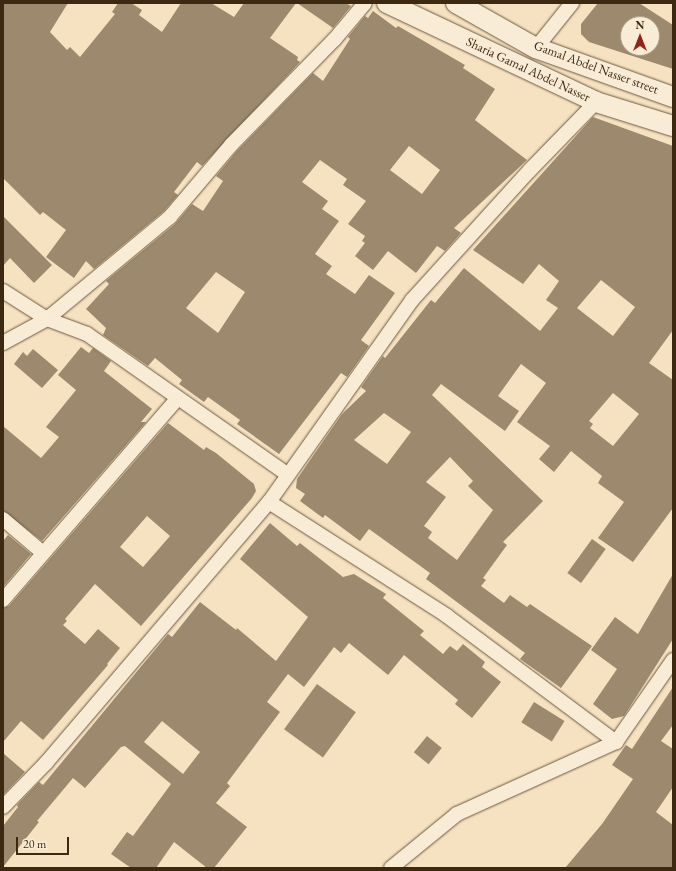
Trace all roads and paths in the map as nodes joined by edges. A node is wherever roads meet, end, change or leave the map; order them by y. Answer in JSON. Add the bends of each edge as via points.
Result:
{"nodes":[{"id":1,"x":364,"y":3,"type":"edge"},
{"id":2,"x":387,"y":3,"type":"edge"},
{"id":3,"x":456,"y":3,"type":"edge"},
{"id":4,"x":572,"y":3,"type":"edge"},
{"id":5,"x":536,"y":48,"type":"junction"},
{"id":6,"x":673,"y":97,"type":"edge"},
{"id":7,"x":596,"y":102,"type":"junction"},
{"id":8,"x":673,"y":126,"type":"edge"},
{"id":9,"x":3,"y":291,"type":"edge"},
{"id":10,"x":47,"y":319,"type":"junction"},
{"id":11,"x":3,"y":343,"type":"edge"},
{"id":12,"x":178,"y":398,"type":"junction"},
{"id":13,"x":287,"y":474,"type":"junction"},
{"id":14,"x":269,"y":502,"type":"junction"},
{"id":15,"x":3,"y":519,"type":"edge"},
{"id":16,"x":43,"y":553,"type":"junction"},
{"id":17,"x":3,"y":600,"type":"edge"},
{"id":18,"x":673,"y":660,"type":"edge"},
{"id":19,"x":616,"y":742,"type":"junction"},
{"id":20,"x":3,"y":807,"type":"edge"},
{"id":21,"x":391,"y":868,"type":"edge"}],
"edges":[{"from":1,"to":10,"type":"street","via":[[334,40],[231,146],[170,217]]},
{"from":2,"to":7,"type":"main road","name":"Sharia Gamal Abdel Nasser"},
{"from":3,"to":5,"type":"main road","name":"Gamal Abdel Nasser street"},
{"from":4,"to":5,"type":"street"},
{"from":5,"to":6,"type":"main road","name":"Gamal Abdel Nasser street"},
{"from":7,"to":8,"type":"main road","name":"Sharia Gamal Abdel Nasser"},
{"from":7,"to":13,"type":"street","via":[[529,171],[412,300]]},
{"from":9,"to":10,"type":"street"},
{"from":10,"to":11,"type":"street"},
{"from":10,"to":12,"type":"street","via":[[87,334]]},
{"from":12,"to":13,"type":"street"},
{"from":12,"to":16,"type":"street"},
{"from":13,"to":14,"type":"street"},
{"from":14,"to":19,"type":"street","via":[[447,616]]},
{"from":14,"to":20,"type":"street","via":[[51,757]]},
{"from":15,"to":16,"type":"street"},
{"from":16,"to":17,"type":"street"},
{"from":18,"to":19,"type":"street"},
{"from":19,"to":21,"type":"street","via":[[457,814]]}]}
